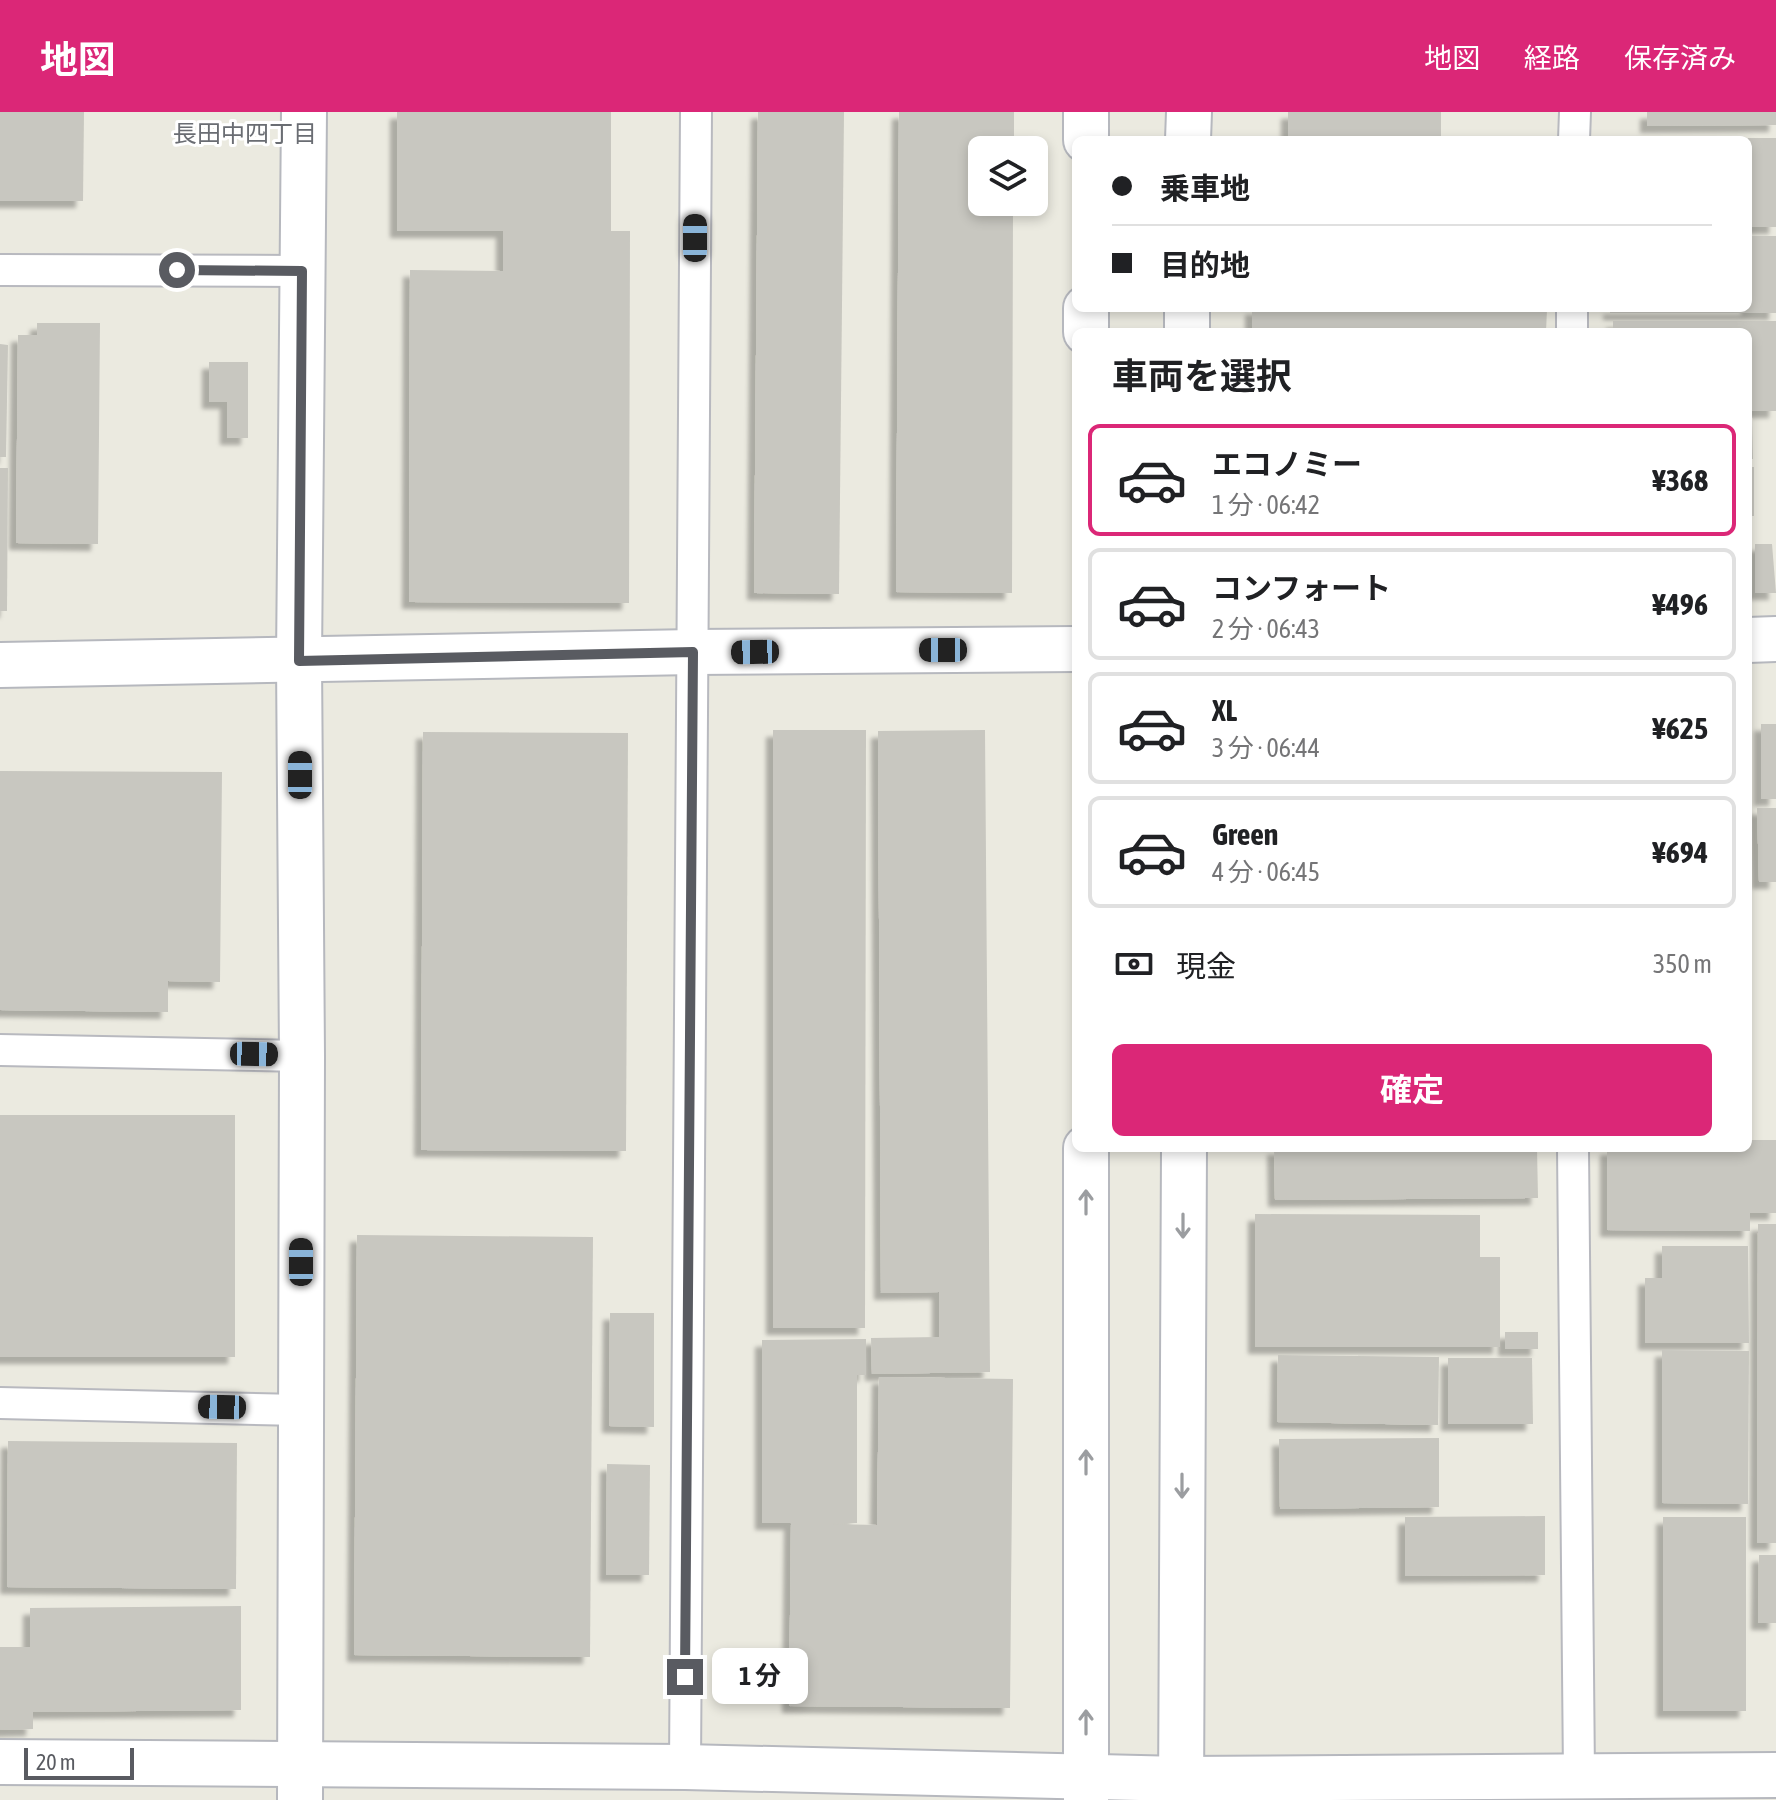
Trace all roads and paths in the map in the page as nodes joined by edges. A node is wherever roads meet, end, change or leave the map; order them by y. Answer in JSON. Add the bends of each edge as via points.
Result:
{"nodes":[{"id":1,"x":304,"y":112,"type":"edge"},
{"id":2,"x":696,"y":112,"type":"edge"},
{"id":3,"x":1086,"y":112,"type":"edge"},
{"id":4,"x":1189,"y":112,"type":"edge"},
{"id":5,"x":1575,"y":112,"type":"edge"},
{"id":6,"x":1086,"y":136,"type":"edge"},
{"id":7,"x":1188,"y":136,"type":"edge"},
{"id":8,"x":1574,"y":136,"type":"edge"},
{"id":9,"x":0,"y":270,"type":"edge"},
{"id":10,"x":302,"y":271,"type":"junction"},
{"id":11,"x":1776,"y":639,"type":"edge"},
{"id":12,"x":1752,"y":640,"type":"edge"},
{"id":13,"x":1072,"y":649,"type":"edge"},
{"id":14,"x":693,"y":652,"type":"junction"},
{"id":15,"x":299,"y":661,"type":"junction"},
{"id":16,"x":0,"y":665,"type":"edge"},
{"id":17,"x":0,"y":1050,"type":"edge"},
{"id":18,"x":302,"y":1056,"type":"junction"},
{"id":19,"x":1086,"y":1152,"type":"edge"},
{"id":20,"x":1184,"y":1152,"type":"edge"},
{"id":21,"x":1573,"y":1152,"type":"edge"},
{"id":22,"x":0,"y":1403,"type":"edge"},
{"id":23,"x":300,"y":1410,"type":"junction"},
{"id":24,"x":0,"y":1762,"type":"edge"},
{"id":25,"x":685,"y":1767,"type":"junction"},
{"id":26,"x":1579,"y":1775,"type":"junction"},
{"id":27,"x":1776,"y":1775,"type":"edge"},
{"id":28,"x":301,"y":1782,"type":"edge"},
{"id":29,"x":1086,"y":1789,"type":"edge"},
{"id":30,"x":1181,"y":1789,"type":"edge"}],
"edges":[{"from":1,"to":10,"type":"street"},
{"from":2,"to":14,"type":"street"},
{"from":3,"to":6,"type":"street"},
{"from":4,"to":7,"type":"street"},
{"from":5,"to":8,"type":"street"},
{"from":9,"to":10,"type":"street"},
{"from":10,"to":15,"type":"street"},
{"from":11,"to":12,"type":"street"},
{"from":13,"to":14,"type":"street"},
{"from":14,"to":15,"type":"street"},
{"from":14,"to":25,"type":"street"},
{"from":15,"to":16,"type":"street"},
{"from":15,"to":18,"type":"street"},
{"from":17,"to":18,"type":"street"},
{"from":18,"to":23,"type":"street"},
{"from":29,"to":19,"type":"street","one_way":true},
{"from":20,"to":30,"type":"street","one_way":true},
{"from":21,"to":26,"type":"street"},
{"from":22,"to":23,"type":"street"},
{"from":23,"to":28,"type":"street"},
{"from":24,"to":28,"type":"street"},
{"from":25,"to":28,"type":"street"},
{"from":25,"to":29,"type":"street"},
{"from":26,"to":27,"type":"street"},
{"from":26,"to":30,"type":"street"},
{"from":29,"to":30,"type":"street"}]}
